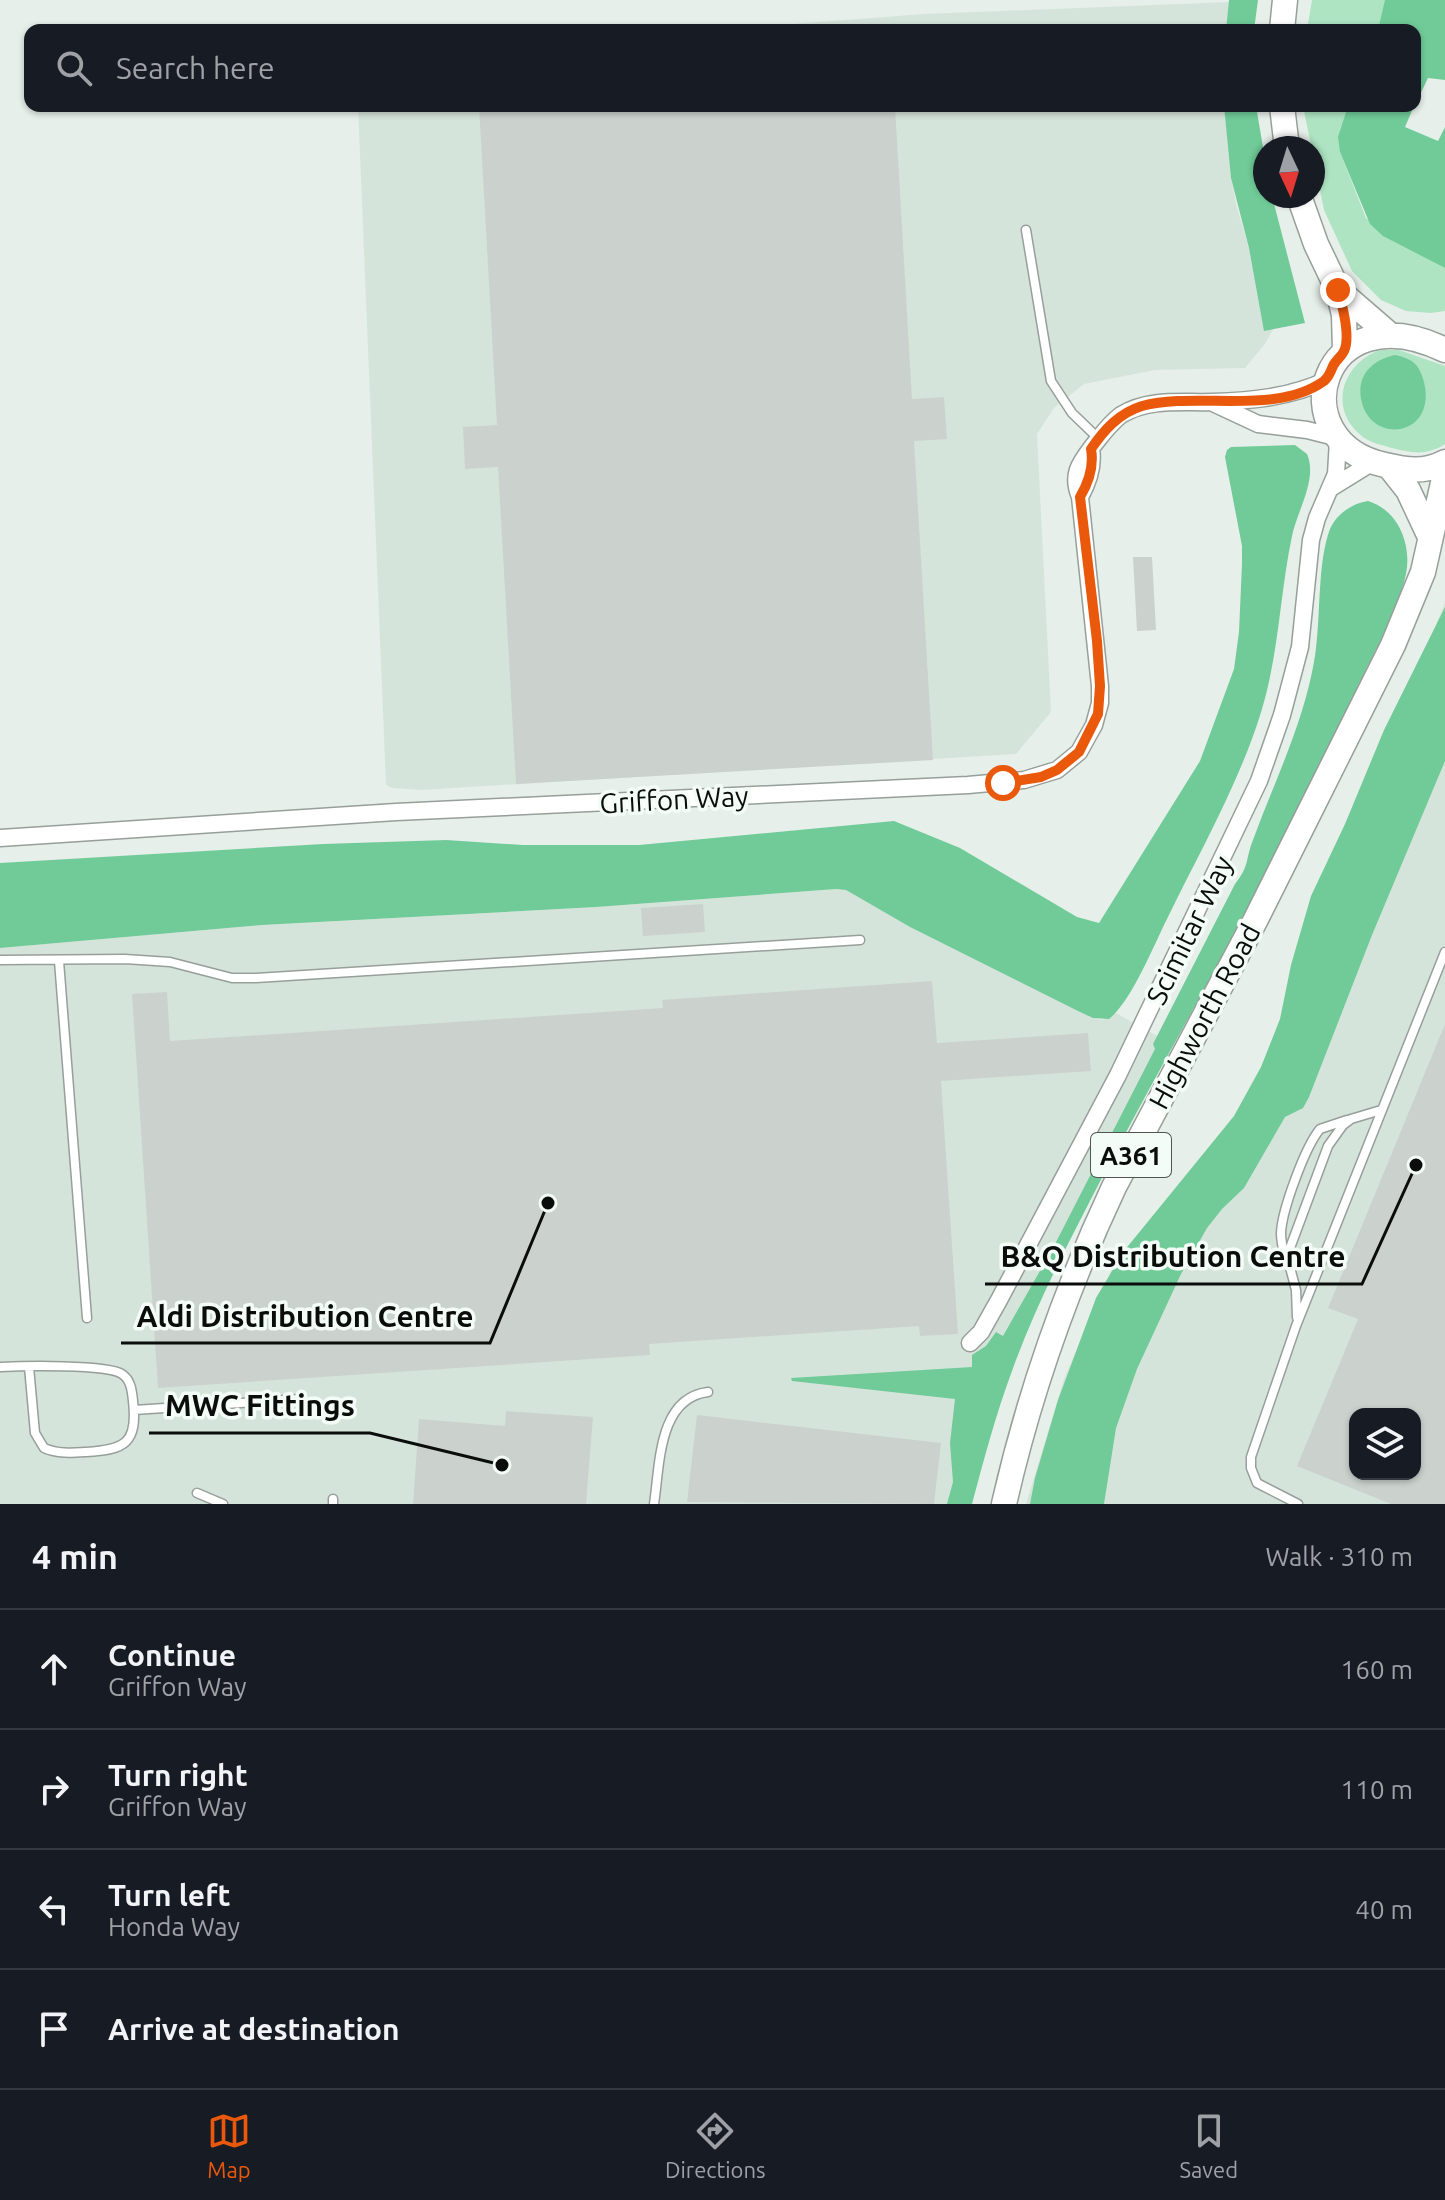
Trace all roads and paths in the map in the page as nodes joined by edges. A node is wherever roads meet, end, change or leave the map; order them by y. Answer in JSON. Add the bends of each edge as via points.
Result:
{"nodes":[{"id":1,"x":1285,"y":0,"type":"edge"},
{"id":2,"x":1283,"y":24,"type":"edge"},
{"id":3,"x":1283,"y":112,"type":"edge"},
{"id":4,"x":1286,"y":136,"type":"edge"},
{"id":5,"x":1303,"y":208,"type":"edge"},
{"id":6,"x":1026,"y":230,"type":"dead end"},
{"id":7,"x":1338,"y":290,"type":"junction"},
{"id":8,"x":1390,"y":335,"type":"junction"},
{"id":9,"x":1439,"y":343,"type":"edge"},
{"id":10,"x":1345,"y":351,"type":"junction"},
{"id":11,"x":1327,"y":380,"type":"junction"},
{"id":12,"x":1212,"y":402,"type":"junction"},
{"id":13,"x":1337,"y":438,"type":"junction"},
{"id":14,"x":1095,"y":443,"type":"junction"},
{"id":15,"x":1445,"y":462,"type":"edge"},
{"id":16,"x":1381,"y":464,"type":"junction"},
{"id":17,"x":1445,"y":474,"type":"edge"},
{"id":18,"x":1331,"y":488,"type":"junction"},
{"id":19,"x":1430,"y":537,"type":"junction"},
{"id":20,"x":0,"y":838,"type":"edge"},
{"id":21,"x":860,"y":940,"type":"dead end"},
{"id":22,"x":1445,"y":952,"type":"edge"},
{"id":23,"x":0,"y":960,"type":"edge"},
{"id":24,"x":59,"y":961,"type":"junction"},
{"id":25,"x":1381,"y":1110,"type":"junction"},
{"id":26,"x":1351,"y":1119,"type":"junction"},
{"id":27,"x":1287,"y":1263,"type":"junction"},
{"id":28,"x":87,"y":1318,"type":"dead end"},
{"id":29,"x":1296,"y":1326,"type":"junction"},
{"id":30,"x":970,"y":1343,"type":"dead end"},
{"id":31,"x":0,"y":1367,"type":"edge"},
{"id":32,"x":29,"y":1367,"type":"junction"},
{"id":33,"x":708,"y":1392,"type":"dead end"},
{"id":34,"x":301,"y":1399,"type":"dead end"},
{"id":35,"x":134,"y":1410,"type":"junction"},
{"id":36,"x":197,"y":1493,"type":"dead end"},
{"id":37,"x":223,"y":1504,"type":"edge"},
{"id":38,"x":654,"y":1504,"type":"edge"},
{"id":39,"x":1004,"y":1504,"type":"edge"},
{"id":40,"x":1298,"y":1504,"type":"edge"}],
"edges":[{"from":1,"to":2,"type":"main road"},
{"from":3,"to":4,"type":"main road"},
{"from":5,"to":7,"type":"main road"},
{"from":6,"to":14,"type":"lane","via":[[1051,381]]},
{"from":7,"to":8,"type":"main road"},
{"from":7,"to":10,"type":"main road"},
{"from":8,"to":9,"type":"main road"},
{"from":8,"to":10,"type":"main road","via":[[1375,335]]},
{"from":10,"to":11,"type":"main road"},
{"from":11,"to":12,"type":"street","via":[[1283,396]]},
{"from":11,"to":13,"type":"main road","via":[[1325,404]]},
{"from":12,"to":13,"type":"street","via":[[1258,424]]},
{"from":12,"to":14,"type":"street","via":[[1143,406],[1121,415]]},
{"from":13,"to":16,"type":"main road","via":[[1359,456]]},
{"from":13,"to":18,"type":"street","name":"Scimitar Way"},
{"from":14,"to":20,"type":"street","name":"Griffon Way","via":[[1080,497],[1100,703],[1079,752],[1041,777]]},
{"from":15,"to":16,"type":"main road","via":[[1415,470]]},
{"from":16,"to":18,"type":"street"},
{"from":16,"to":19,"type":"main road","via":[[1408,490]]},
{"from":17,"to":19,"type":"main road","name":"Highworth Road","number":"A361"},
{"from":18,"to":30,"type":"street","name":"Scimitar Way","via":[[1311,540],[1298,659],[1259,781],[1118,1075],[999,1300]]},
{"from":19,"to":39,"type":"main road","name":"Highworth Road","number":"A361","via":[[1412,602],[1363,709],[1087,1245],[1032,1397]]},
{"from":21,"to":24,"type":"lane","via":[[256,978],[223,977],[170,962]]},
{"from":22,"to":25,"type":"lane"},
{"from":23,"to":24,"type":"lane"},
{"from":24,"to":28,"type":"lane"},
{"from":25,"to":26,"type":"lane"},
{"from":25,"to":29,"type":"lane"},
{"from":26,"to":27,"type":"lane","via":[[1328,1146]]},
{"from":26,"to":27,"type":"lane","via":[[1320,1129],[1308,1151],[1282,1222]]},
{"from":27,"to":29,"type":"lane","via":[[1296,1290]]},
{"from":29,"to":40,"type":"lane","via":[[1255,1442],[1251,1468],[1262,1488]]},
{"from":31,"to":32,"type":"lane"},
{"from":32,"to":35,"type":"lane","via":[[125,1375]]},
{"from":32,"to":35,"type":"lane","via":[[35,1433],[53,1452],[113,1451],[123,1446],[134,1426]]},
{"from":33,"to":38,"type":"lane","via":[[686,1399],[666,1427]]},
{"from":34,"to":35,"type":"lane"},
{"from":36,"to":37,"type":"lane"}]}
